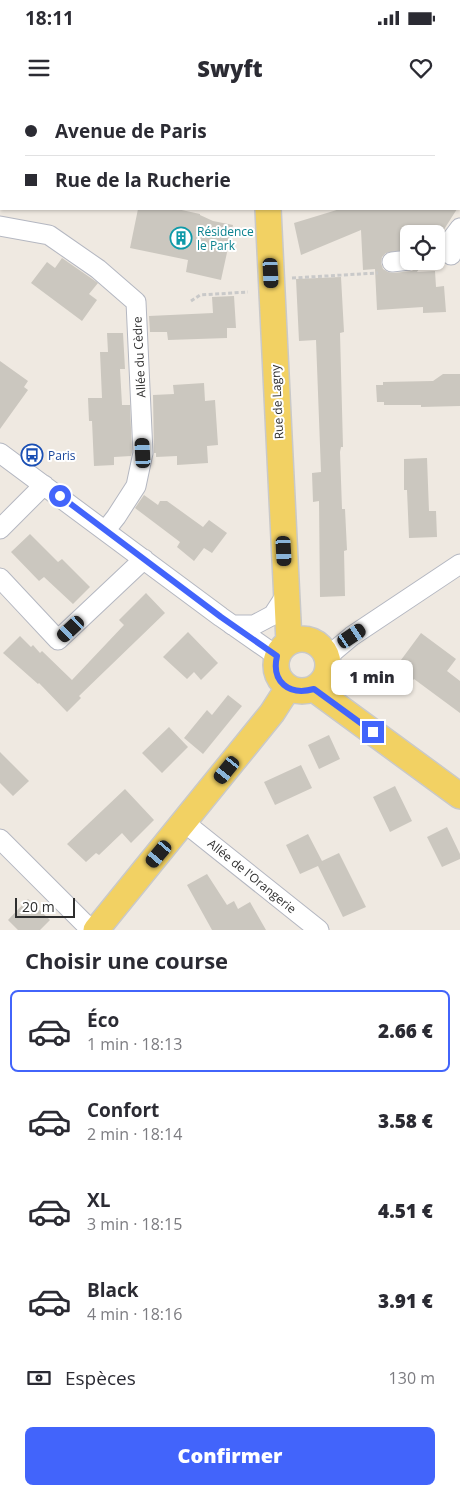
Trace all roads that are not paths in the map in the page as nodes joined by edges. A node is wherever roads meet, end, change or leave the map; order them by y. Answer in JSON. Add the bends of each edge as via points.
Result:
{"nodes":[{"id":1,"x":268,"y":210,"type":"edge"},
{"id":2,"x":0,"y":226,"type":"edge"},
{"id":3,"x":460,"y":228,"type":"edge"},
{"id":4,"x":449,"y":256,"type":"edge"},
{"id":5,"x":0,"y":453,"type":"edge"},
{"id":6,"x":44,"y":485,"type":"junction"},
{"id":7,"x":0,"y":529,"type":"edge"},
{"id":8,"x":105,"y":531,"type":"junction"},
{"id":9,"x":144,"y":560,"type":"junction"},
{"id":10,"x":460,"y":564,"type":"edge"},
{"id":11,"x":0,"y":578,"type":"edge"},
{"id":12,"x":286,"y":595,"type":"junction"},
{"id":13,"x":232,"y":625,"type":"junction"},
{"id":14,"x":283,"y":649,"type":"junction"},
{"id":15,"x":327,"y":657,"type":"junction"},
{"id":16,"x":288,"y":688,"type":"junction"},
{"id":17,"x":314,"y":689,"type":"junction"},
{"id":18,"x":460,"y":796,"type":"edge"},
{"id":19,"x":184,"y":823,"type":"junction"},
{"id":20,"x":0,"y":839,"type":"edge"},
{"id":21,"x":91,"y":930,"type":"edge"},
{"id":22,"x":96,"y":930,"type":"edge"},
{"id":23,"x":319,"y":930,"type":"edge"}],
"edges":[{"from":1,"to":12,"type":"main road","name":"Rue de Lagny"},
{"from":2,"to":8,"type":"street","name":"Allée du Cèdre","via":[[49,236],[98,269],[136,302],[143,453],[136,486]]},
{"from":3,"to":4,"type":"street","via":[[451,240]]},
{"from":5,"to":6,"type":"street"},
{"from":6,"to":7,"type":"street"},
{"from":6,"to":8,"type":"street"},
{"from":8,"to":9,"type":"street"},
{"from":9,"to":11,"type":"street","via":[[58,640]]},
{"from":9,"to":13,"type":"street"},
{"from":10,"to":15,"type":"street","via":[[352,636]]},
{"from":12,"to":13,"type":"street","via":[[273,615],[254,625]]},
{"from":12,"to":14,"type":"main road","name":"Rue de Lagny"},
{"from":13,"to":14,"type":"street"},
{"from":14,"to":15,"type":"main road","via":[[298,639],[307,639],[316,643]]},
{"from":14,"to":16,"type":"main road","via":[[275,664],[276,674]]},
{"from":15,"to":17,"type":"main road","via":[[326,675]]},
{"from":16,"to":17,"type":"main road","via":[[296,692]]},
{"from":16,"to":19,"type":"main road","via":[[272,713]]},
{"from":17,"to":18,"type":"main road"},
{"from":19,"to":22,"type":"main road"},
{"from":19,"to":23,"type":"street","name":"Allée de l'Orangerie"},
{"from":20,"to":21,"type":"street"}]}
